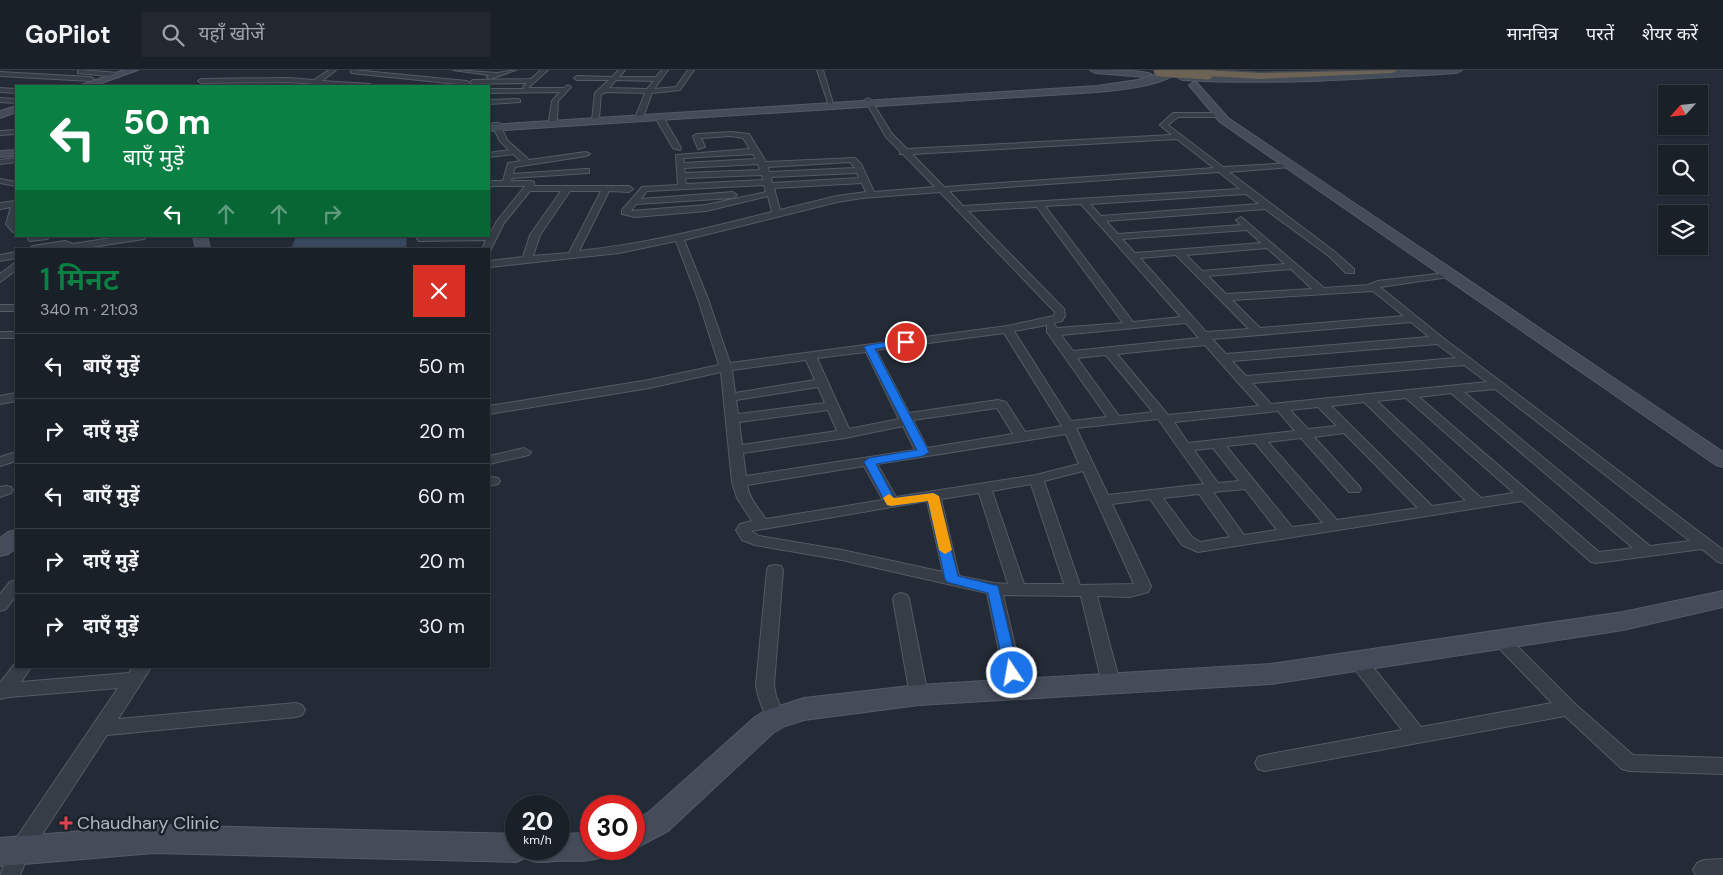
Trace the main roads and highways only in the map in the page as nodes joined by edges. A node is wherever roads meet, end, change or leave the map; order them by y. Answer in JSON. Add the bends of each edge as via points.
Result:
{"nodes":[{"id":1,"x":1200,"y":70,"type":"edge"},
{"id":2,"x":1327,"y":70,"type":"edge"},
{"id":3,"x":1392,"y":70,"type":"edge"},
{"id":4,"x":1158,"y":73,"type":"edge"}],
"edges":[{"from":1,"to":2,"type":"highway","via":[[1254,73]]},
{"from":3,"to":4,"type":"highway","bridge":true,"via":[[1260,76]]}]}
